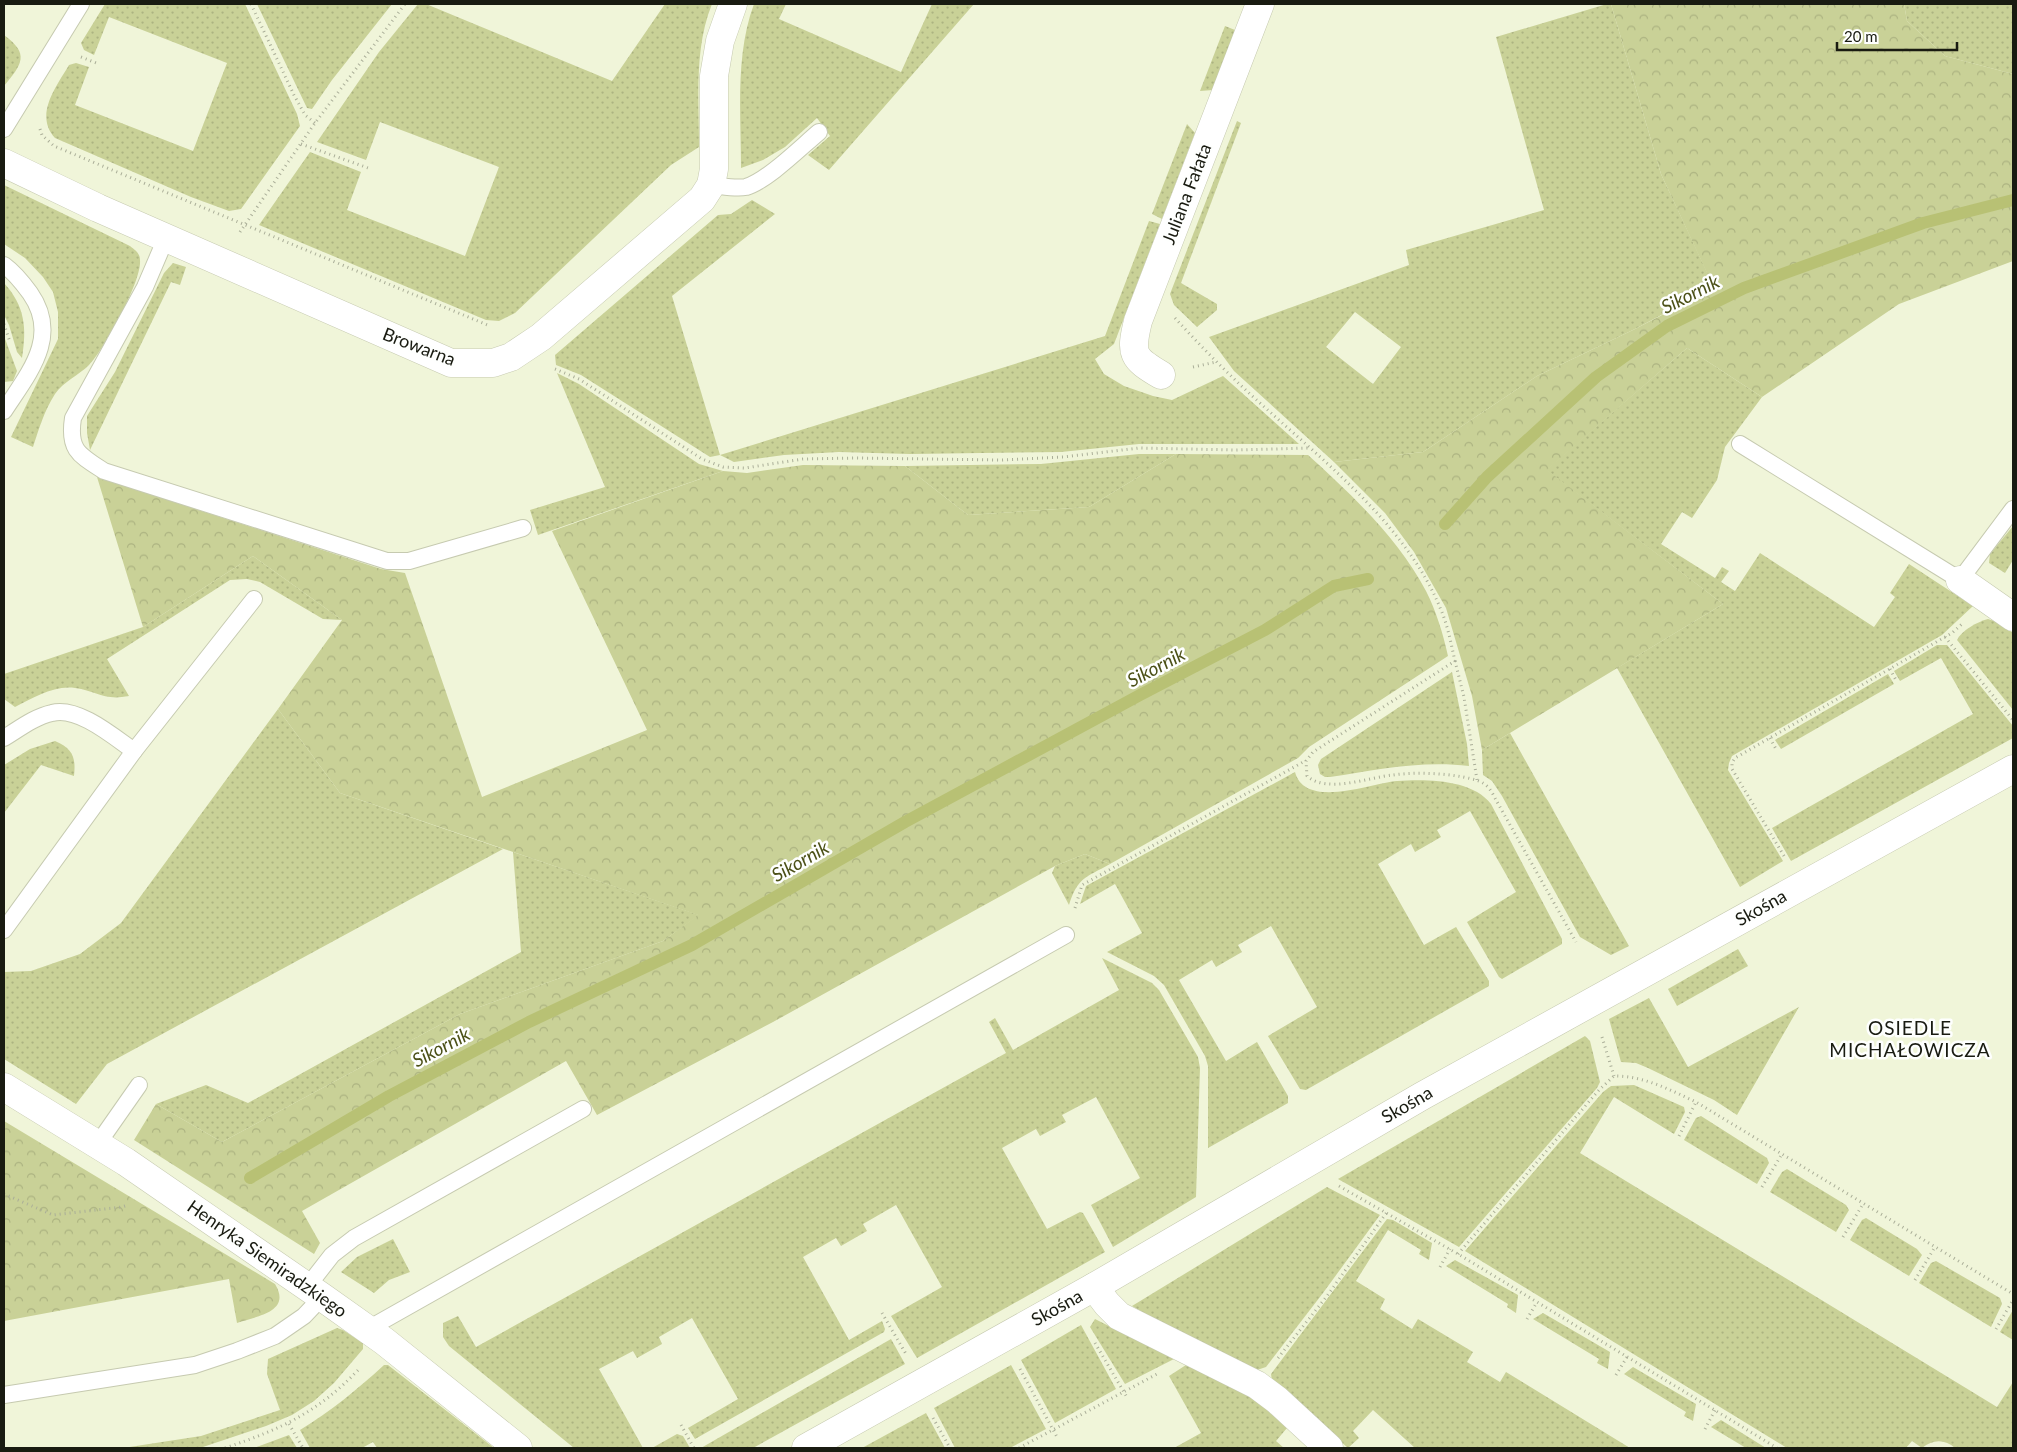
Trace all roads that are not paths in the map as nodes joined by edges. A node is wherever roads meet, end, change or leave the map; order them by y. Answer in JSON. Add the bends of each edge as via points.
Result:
{"nodes":[{"id":1,"x":81,"y":4,"type":"edge"},
{"id":2,"x":733,"y":4,"type":"edge"},
{"id":3,"x":1260,"y":4,"type":"edge"},
{"id":4,"x":4,"y":129,"type":"edge"},
{"id":5,"x":819,"y":132,"type":"dead end"},
{"id":6,"x":4,"y":163,"type":"edge"},
{"id":7,"x":711,"y":185,"type":"junction"},
{"id":8,"x":166,"y":238,"type":"junction"},
{"id":9,"x":4,"y":265,"type":"edge"},
{"id":10,"x":1161,"y":375,"type":"dead end"},
{"id":11,"x":4,"y":411,"type":"edge"},
{"id":12,"x":1740,"y":444,"type":"dead end"},
{"id":13,"x":2013,"y":509,"type":"edge"},
{"id":14,"x":523,"y":528,"type":"dead end"},
{"id":15,"x":1960,"y":580,"type":"junction"},
{"id":16,"x":254,"y":598,"type":"dead end"},
{"id":17,"x":2013,"y":617,"type":"edge"},
{"id":18,"x":4,"y":738,"type":"edge"},
{"id":19,"x":134,"y":751,"type":"junction"},
{"id":20,"x":2013,"y":769,"type":"edge"},
{"id":21,"x":4,"y":930,"type":"edge"},
{"id":22,"x":1066,"y":935,"type":"road end"},
{"id":23,"x":139,"y":1085,"type":"dead end"},
{"id":24,"x":4,"y":1087,"type":"edge"},
{"id":25,"x":583,"y":1109,"type":"dead end"},
{"id":26,"x":97,"y":1145,"type":"junction"},
{"id":27,"x":1094,"y":1286,"type":"junction"},
{"id":28,"x":315,"y":1292,"type":"junction"},
{"id":29,"x":376,"y":1335,"type":"junction"},
{"id":30,"x":4,"y":1395,"type":"edge"},
{"id":31,"x":518,"y":1448,"type":"edge"},
{"id":32,"x":806,"y":1448,"type":"edge"},
{"id":33,"x":1329,"y":1448,"type":"edge"}],
"edges":[{"from":1,"to":4,"type":"lane"},
{"from":2,"to":7,"type":"street","via":[[720,41],[714,76],[714,169]]},
{"from":3,"to":10,"type":"street","name":"Juliana Fałata","via":[[1138,321],[1135,353],[1141,363]]},
{"from":5,"to":7,"type":"lane","via":[[765,177],[746,187]]},
{"from":6,"to":8,"type":"street","name":"Browarna"},
{"from":7,"to":8,"type":"street","name":"Browarna","via":[[702,199],[541,337],[511,357],[493,363],[451,363]]},
{"from":8,"to":14,"type":"lane","via":[[145,287],[73,418],[70,435],[75,449],[86,460],[104,470],[387,561],[409,561]]},
{"from":9,"to":11,"type":"lane","via":[[34,298],[44,336],[38,356]]},
{"from":12,"to":15,"type":"lane"},
{"from":13,"to":15,"type":"lane"},
{"from":15,"to":17,"type":"street"},
{"from":16,"to":19,"type":"lane"},
{"from":18,"to":19,"type":"lane","via":[[36,718],[54,712],[87,720]]},
{"from":19,"to":21,"type":"lane"},
{"from":20,"to":27,"type":"street","name":"Skośna","via":[[1431,1091]]},
{"from":22,"to":29,"type":"lane"},
{"from":23,"to":26,"type":"lane"},
{"from":24,"to":26,"type":"street","name":"Henryka Siemiradzkiego"},
{"from":25,"to":28,"type":"lane","via":[[354,1238],[332,1255]]},
{"from":26,"to":28,"type":"street","name":"Henryka Siemiradzkiego"},
{"from":27,"to":32,"type":"street","name":"Skośna"},
{"from":27,"to":33,"type":"street","via":[[1119,1316],[1257,1385]]},
{"from":28,"to":29,"type":"street","name":"Henryka Siemiradzkiego"},
{"from":28,"to":30,"type":"lane","via":[[304,1316],[275,1336],[196,1365]]},
{"from":29,"to":31,"type":"street","name":"Henryka Siemiradzkiego"}]}
